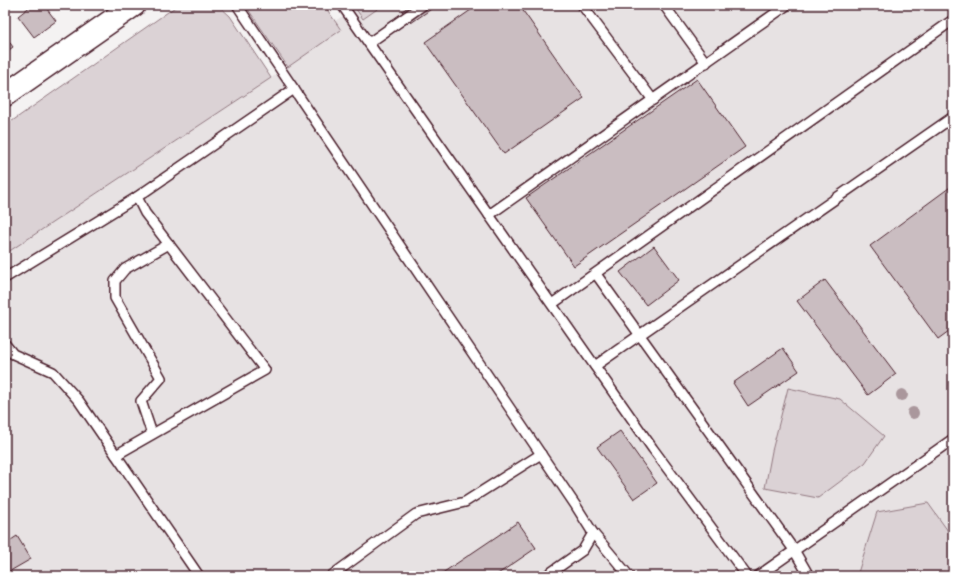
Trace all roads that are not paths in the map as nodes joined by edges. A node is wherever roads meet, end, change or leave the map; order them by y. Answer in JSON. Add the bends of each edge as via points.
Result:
{"nodes":[{"id":1,"x":134,"y":5,"type":"edge"},
{"id":2,"x":237,"y":5,"type":"edge"},
{"id":3,"x":342,"y":5,"type":"edge"},
{"id":4,"x":423,"y":5,"type":"edge"},
{"id":5,"x":582,"y":5,"type":"edge"},
{"id":6,"x":664,"y":5,"type":"edge"},
{"id":7,"x":787,"y":5,"type":"edge"},
{"id":8,"x":953,"y":20,"type":"edge"},
{"id":9,"x":369,"y":43,"type":"junction"},
{"id":10,"x":706,"y":63,"type":"junction"},
{"id":11,"x":294,"y":89,"type":"junction"},
{"id":12,"x":5,"y":95,"type":"edge"},
{"id":13,"x":653,"y":100,"type":"junction"},
{"id":14,"x":953,"y":117,"type":"edge"},
{"id":15,"x":137,"y":197,"type":"junction"},
{"id":16,"x":489,"y":215,"type":"junction"},
{"id":17,"x":169,"y":244,"type":"junction"},
{"id":18,"x":596,"y":274,"type":"junction"},
{"id":19,"x":5,"y":278,"type":"edge"},
{"id":20,"x":552,"y":304,"type":"junction"},
{"id":21,"x":640,"y":335,"type":"junction"},
{"id":22,"x":5,"y":344,"type":"edge"},
{"id":23,"x":595,"y":366,"type":"junction"},
{"id":24,"x":152,"y":434,"type":"junction"},
{"id":25,"x":953,"y":439,"type":"edge"},
{"id":26,"x":116,"y":454,"type":"junction"},
{"id":27,"x":541,"y":454,"type":"junction"},
{"id":28,"x":593,"y":533,"type":"junction"},
{"id":29,"x":794,"y":550,"type":"junction"},
{"id":30,"x":199,"y":576,"type":"edge"},
{"id":31,"x":330,"y":576,"type":"edge"},
{"id":32,"x":546,"y":576,"type":"edge"},
{"id":33,"x":628,"y":576,"type":"edge"},
{"id":34,"x":747,"y":576,"type":"edge"},
{"id":35,"x":758,"y":576,"type":"edge"},
{"id":36,"x":809,"y":576,"type":"edge"}],
"edges":[{"from":1,"to":12,"type":"street"},
{"from":2,"to":11,"type":"lane"},
{"from":3,"to":9,"type":"lane"},
{"from":4,"to":9,"type":"lane"},
{"from":5,"to":13,"type":"lane"},
{"from":6,"to":10,"type":"lane"},
{"from":7,"to":10,"type":"lane"},
{"from":8,"to":18,"type":"lane"},
{"from":9,"to":16,"type":"lane"},
{"from":10,"to":13,"type":"lane"},
{"from":11,"to":15,"type":"lane"},
{"from":11,"to":27,"type":"lane"},
{"from":13,"to":16,"type":"lane"},
{"from":14,"to":21,"type":"lane"},
{"from":15,"to":17,"type":"lane","via":[[145,213]]},
{"from":15,"to":19,"type":"lane"},
{"from":16,"to":20,"type":"lane"},
{"from":17,"to":24,"type":"lane","via":[[125,269],[115,281],[114,298],[161,378],[140,401]]},
{"from":17,"to":24,"type":"lane","via":[[265,370]]},
{"from":18,"to":20,"type":"lane"},
{"from":18,"to":21,"type":"lane"},
{"from":20,"to":23,"type":"lane"},
{"from":21,"to":23,"type":"lane"},
{"from":21,"to":29,"type":"lane"},
{"from":22,"to":26,"type":"lane","via":[[13,354],[53,372],[79,401]]},
{"from":23,"to":34,"type":"lane"},
{"from":24,"to":26,"type":"lane"},
{"from":25,"to":29,"type":"lane"},
{"from":26,"to":30,"type":"lane"},
{"from":27,"to":28,"type":"lane"},
{"from":27,"to":31,"type":"lane","via":[[465,502],[416,514]]},
{"from":28,"to":32,"type":"lane","via":[[583,550]]},
{"from":28,"to":33,"type":"lane"},
{"from":29,"to":35,"type":"lane"},
{"from":29,"to":36,"type":"lane"}]}
